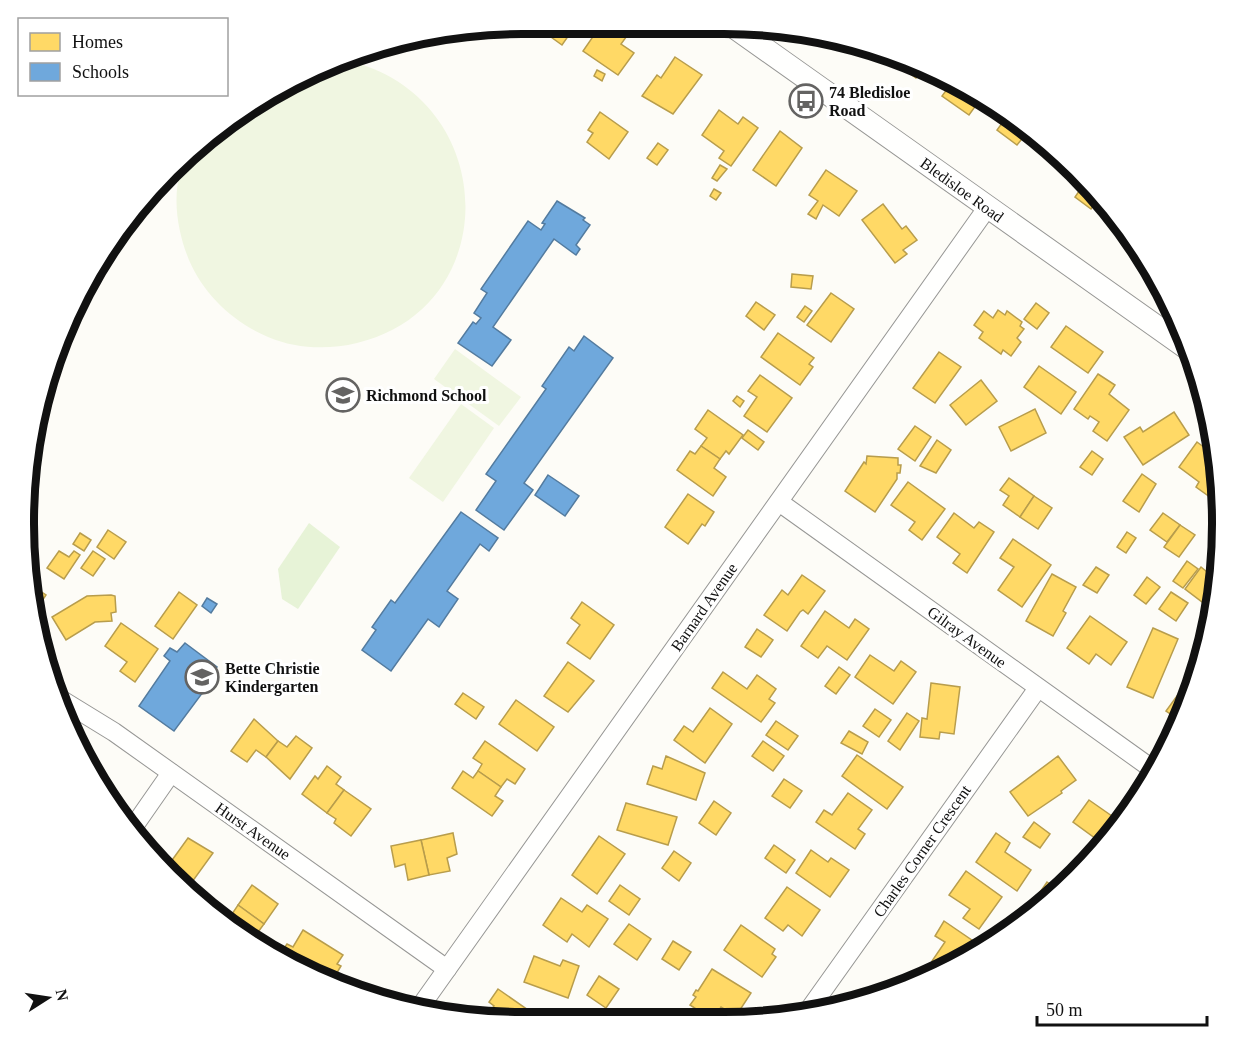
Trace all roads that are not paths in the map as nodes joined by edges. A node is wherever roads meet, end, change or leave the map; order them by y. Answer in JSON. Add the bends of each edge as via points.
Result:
{"nodes":[{"id":1,"x":746,"y":35,"type":"edge"},
{"id":2,"x":987,"y":208,"type":"junction"},
{"id":3,"x":1177,"y":341,"type":"edge"},
{"id":4,"x":779,"y":502,"type":"junction"},
{"id":5,"x":1038,"y":688,"type":"junction"},
{"id":6,"x":70,"y":704,"type":"edge"},
{"id":7,"x":1148,"y":766,"type":"edge"},
{"id":8,"x":171,"y":773,"type":"junction"},
{"id":9,"x":137,"y":822,"type":"edge"},
{"id":10,"x":447,"y":969,"type":"junction"},
{"id":11,"x":424,"y":1001,"type":"edge"},
{"id":12,"x":814,"y":1003,"type":"edge"}],
"edges":[{"from":1,"to":2,"type":"street","name":"Bledisloe Road"},
{"from":2,"to":3,"type":"street","name":"Bledisloe Road"},
{"from":2,"to":4,"type":"street","name":"Barnard Avenue"},
{"from":4,"to":5,"type":"street","name":"Gilray Avenue"},
{"from":4,"to":10,"type":"street","name":"Barnard Avenue"},
{"from":5,"to":7,"type":"street","name":"Gilray Avenue"},
{"from":5,"to":12,"type":"street","name":"Charles Corner Crescent"},
{"from":6,"to":8,"type":"street","name":"Hurst Avenue"},
{"from":8,"to":9,"type":"street"},
{"from":8,"to":10,"type":"street","name":"Hurst Avenue"},
{"from":10,"to":11,"type":"street","name":"Barnard Avenue"}]}
